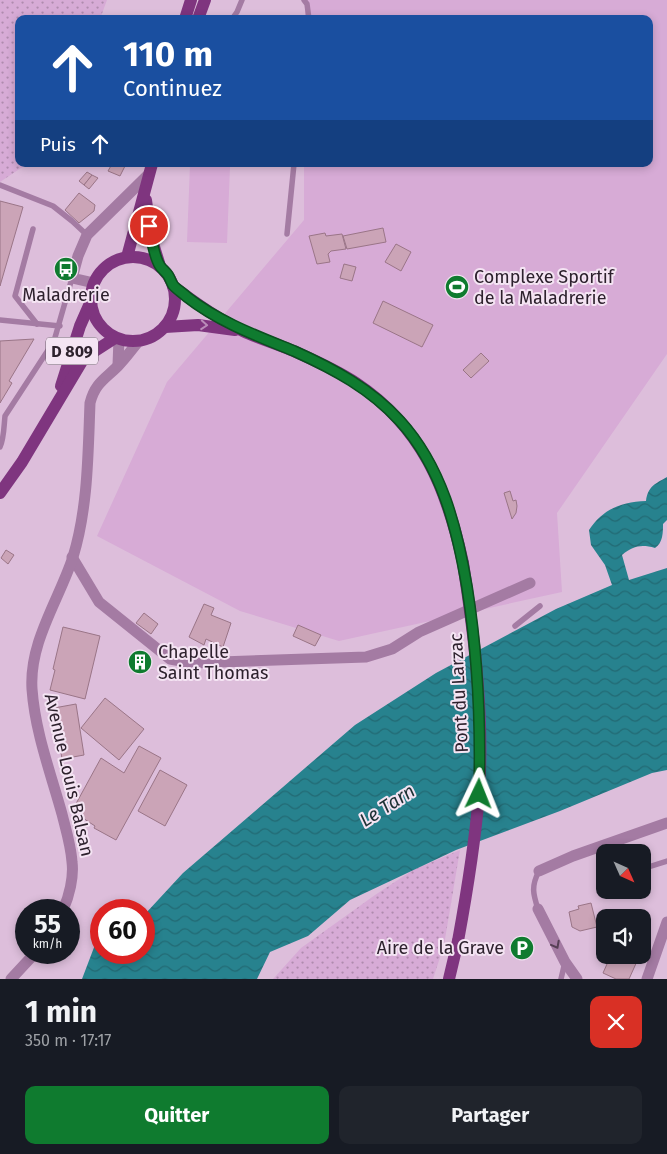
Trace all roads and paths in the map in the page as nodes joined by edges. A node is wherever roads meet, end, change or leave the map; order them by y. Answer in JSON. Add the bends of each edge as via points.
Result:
{"nodes":[{"id":1,"x":191,"y":0,"type":"edge"},
{"id":2,"x":205,"y":0,"type":"edge"},
{"id":3,"x":242,"y":0,"type":"edge"},
{"id":4,"x":304,"y":0,"type":"edge"},
{"id":5,"x":186,"y":15,"type":"edge"},
{"id":6,"x":199,"y":15,"type":"edge"},
{"id":7,"x":235,"y":15,"type":"edge"},
{"id":8,"x":309,"y":15,"type":"edge"},
{"id":9,"x":294,"y":167,"type":"edge"},
{"id":10,"x":151,"y":169,"type":"edge"},
{"id":11,"x":0,"y":185,"type":"edge"},
{"id":12,"x":146,"y":191,"type":"junction"},
{"id":13,"x":33,"y":229,"type":"dead end"},
{"id":14,"x":287,"y":234,"type":"dead end"},
{"id":15,"x":86,"y":235,"type":"junction"},
{"id":16,"x":127,"y":257,"type":"junction"},
{"id":17,"x":160,"y":266,"type":"junction"},
{"id":18,"x":72,"y":278,"type":"junction"},
{"id":19,"x":94,"y":283,"type":"junction"},
{"id":20,"x":173,"y":286,"type":"junction"},
{"id":21,"x":91,"y":301,"type":"junction"},
{"id":22,"x":0,"y":320,"type":"edge"},
{"id":23,"x":37,"y":324,"type":"junction"},
{"id":24,"x":60,"y":326,"type":"junction"},
{"id":25,"x":165,"y":327,"type":"junction"},
{"id":26,"x":243,"y":331,"type":"junction"},
{"id":27,"x":117,"y":339,"type":"junction"},
{"id":28,"x":139,"y":341,"type":"junction"},
{"id":29,"x":118,"y":365,"type":"junction"},
{"id":30,"x":56,"y":403,"type":"junction"},
{"id":31,"x":1,"y":443,"type":"edge"},
{"id":32,"x":0,"y":493,"type":"edge"},
{"id":33,"x":72,"y":557,"type":"junction"},
{"id":34,"x":530,"y":583,"type":"dead end"},
{"id":35,"x":540,"y":606,"type":"dead end"},
{"id":36,"x":516,"y":626,"type":"dead end"},
{"id":37,"x":667,"y":823,"type":"edge"},
{"id":38,"x":667,"y":862,"type":"edge"},
{"id":39,"x":651,"y":866,"type":"edge"},
{"id":40,"x":539,"y":871,"type":"joint"},
{"id":41,"x":66,"y":899,"type":"edge"},
{"id":42,"x":538,"y":910,"type":"joint"},
{"id":43,"x":667,"y":922,"type":"edge"},
{"id":44,"x":565,"y":962,"type":"junction"},
{"id":45,"x":25,"y":964,"type":"edge"},
{"id":46,"x":11,"y":979,"type":"edge"},
{"id":47,"x":449,"y":979,"type":"edge"},
{"id":48,"x":561,"y":979,"type":"edge"},
{"id":49,"x":577,"y":979,"type":"edge"},
{"id":50,"x":647,"y":979,"type":"edge"}],
"edges":[{"from":1,"to":5,"type":"main road"},
{"from":2,"to":6,"type":"main road"},
{"from":3,"to":7,"type":"lane"},
{"from":4,"to":8,"type":"lane"},
{"from":9,"to":14,"type":"lane"},
{"from":10,"to":12,"type":"main road"},
{"from":10,"to":15,"type":"street"},
{"from":11,"to":15,"type":"lane","via":[[53,206]]},
{"from":12,"to":16,"type":"main road"},
{"from":12,"to":17,"type":"main road","via":[[151,237]]},
{"from":13,"to":23,"type":"lane","via":[[15,296]]},
{"from":15,"to":18,"type":"street"},
{"from":16,"to":17,"type":"main road","via":[[150,260]]},
{"from":16,"to":19,"type":"main road","via":[[102,270]]},
{"from":17,"to":20,"type":"main road"},
{"from":18,"to":19,"type":"street"},
{"from":18,"to":24,"type":"lane"},
{"from":19,"to":21,"type":"main road"},
{"from":20,"to":25,"type":"main road","via":[[174,307]]},
{"from":20,"to":26,"type":"main road"},
{"from":21,"to":27,"type":"main road","via":[[98,323]]},
{"from":21,"to":30,"type":"main road","number":"D 809"},
{"from":22,"to":23,"type":"lane"},
{"from":23,"to":24,"type":"lane"},
{"from":24,"to":31,"type":"lane","via":[[54,341],[5,416]]},
{"from":25,"to":26,"type":"main road","one_way":true,"via":[[198,325]]},
{"from":25,"to":28,"type":"main road","via":[[158,334]]},
{"from":26,"to":47,"type":"main road","name":"Pont du Larzac","bridge":true,"via":[[330,368],[381,402],[419,445],[446,500],[463,563],[473,624],[480,740],[474,837]]},
{"from":27,"to":28,"type":"main road"},
{"from":27,"to":29,"type":"street"},
{"from":27,"to":30,"type":"main road","number":"D 809","via":[[84,358]]},
{"from":28,"to":29,"type":"street","name":"Avenue Louis Balsan"},
{"from":29,"to":33,"type":"street","name":"Avenue Louis Balsan","via":[[98,383],[92,398],[82,519]]},
{"from":30,"to":32,"type":"main road","number":"D 809"},
{"from":33,"to":34,"type":"street","via":[[99,602],[170,659],[192,663],[366,657],[392,649],[419,632]]},
{"from":33,"to":41,"type":"street","name":"Avenue Louis Balsan","via":[[34,658],[32,688],[38,727],[73,864]]},
{"from":35,"to":36,"type":"lane"},
{"from":37,"to":40,"type":"street"},
{"from":38,"to":39,"type":"lane"},
{"from":40,"to":42,"type":"lane","via":[[533,882]]},
{"from":42,"to":44,"type":"street","one_way":true},
{"from":43,"to":50,"type":"street"},
{"from":44,"to":48,"type":"lane"},
{"from":44,"to":49,"type":"street"},
{"from":45,"to":46,"type":"street"}]}
